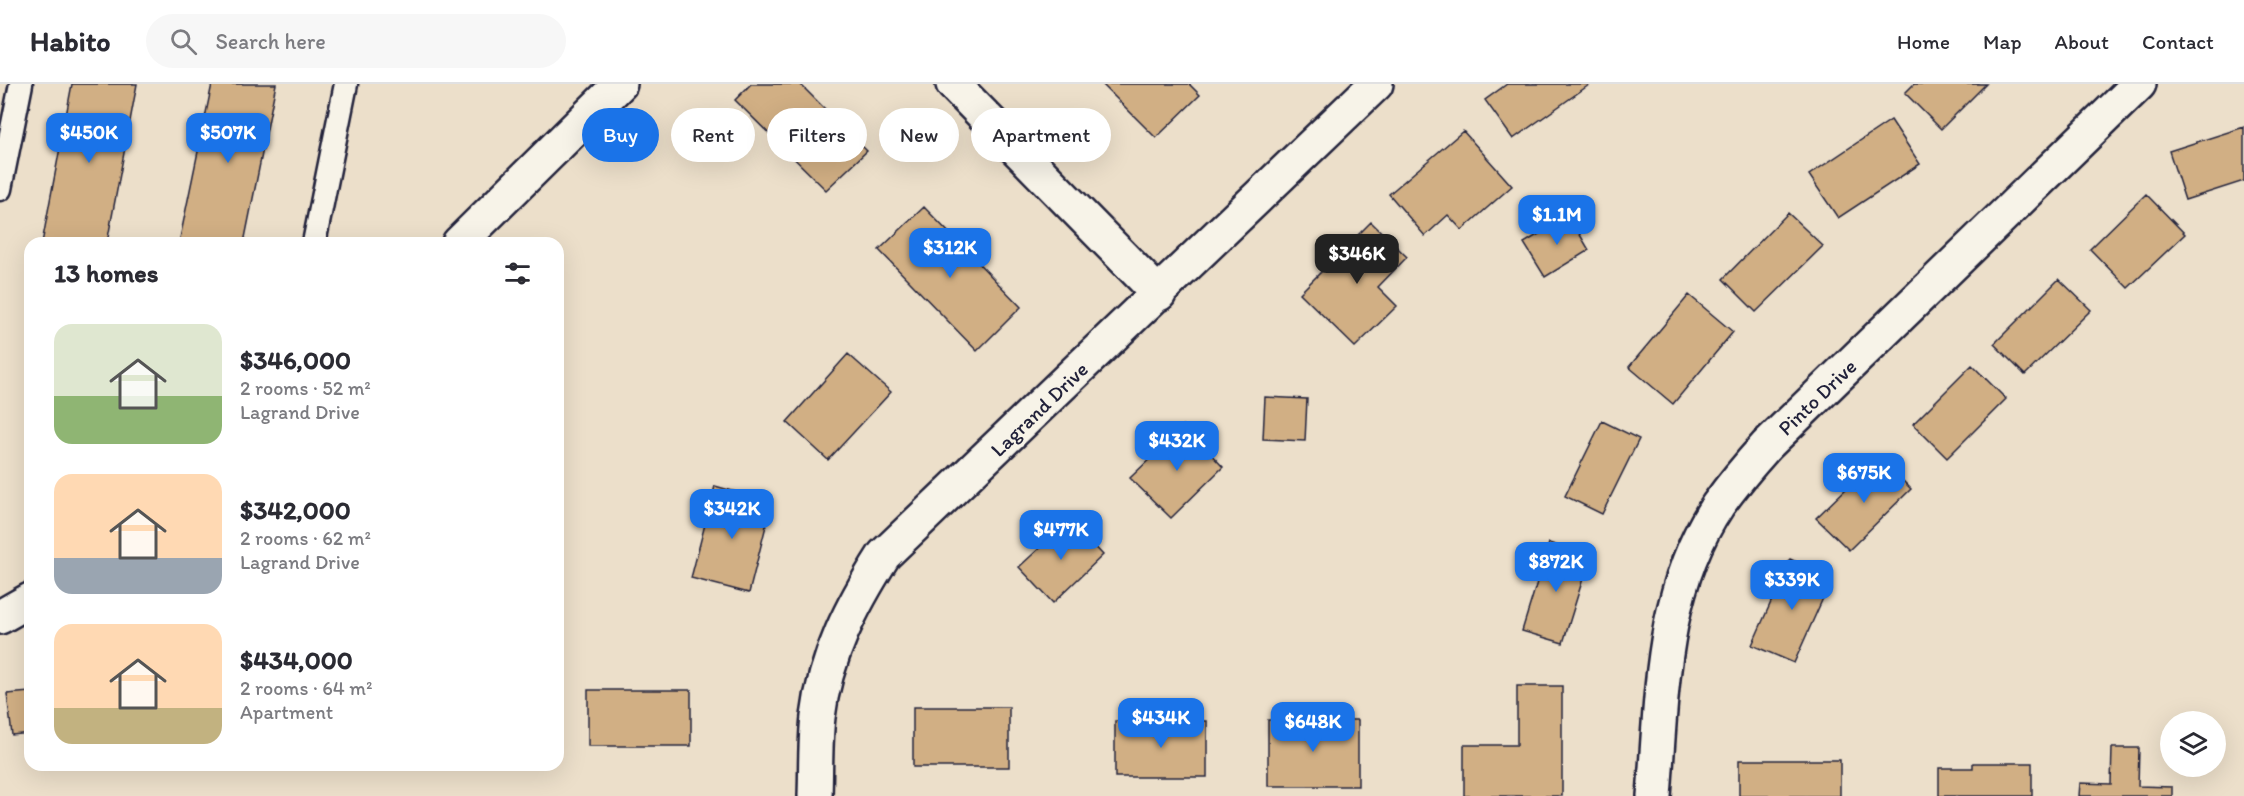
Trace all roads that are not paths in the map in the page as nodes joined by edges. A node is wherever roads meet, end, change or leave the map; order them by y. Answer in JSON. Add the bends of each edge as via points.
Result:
{"nodes":[{"id":1,"x":21,"y":84,"type":"edge"},
{"id":2,"x":346,"y":84,"type":"edge"},
{"id":3,"x":620,"y":84,"type":"edge"},
{"id":4,"x":952,"y":84,"type":"edge"},
{"id":5,"x":1376,"y":84,"type":"edge"},
{"id":6,"x":2139,"y":84,"type":"edge"},
{"id":7,"x":0,"y":189,"type":"edge"},
{"id":8,"x":315,"y":237,"type":"edge"},
{"id":9,"x":465,"y":237,"type":"edge"},
{"id":10,"x":1159,"y":294,"type":"junction"},
{"id":11,"x":24,"y":603,"type":"edge"},
{"id":12,"x":0,"y":616,"type":"edge"},
{"id":13,"x":815,"y":796,"type":"edge"},
{"id":14,"x":1654,"y":796,"type":"edge"}],
"edges":[{"from":1,"to":7,"type":"lane"},
{"from":2,"to":8,"type":"lane"},
{"from":3,"to":9,"type":"street"},
{"from":4,"to":10,"type":"street"},
{"from":5,"to":10,"type":"street","name":"Lagrand Drive"},
{"from":6,"to":14,"type":"street","name":"Pinto Drive","via":[[1767,446],[1740,474],[1717,507],[1682,579],[1671,617]]},
{"from":10,"to":13,"type":"street","name":"Lagrand Drive","via":[[884,555],[841,631],[827,673],[818,717]]},
{"from":11,"to":12,"type":"street"}]}
